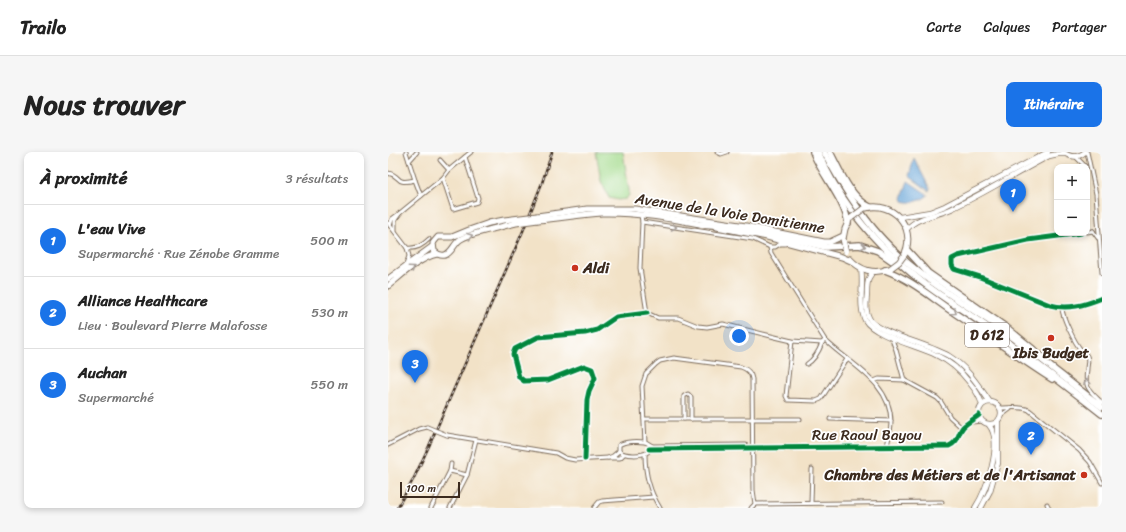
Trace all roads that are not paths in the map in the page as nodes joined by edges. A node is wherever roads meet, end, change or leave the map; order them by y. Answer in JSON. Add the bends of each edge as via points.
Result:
{"nodes":[{"id":1,"x":406,"y":152,"type":"edge"},
{"id":2,"x":417,"y":152,"type":"edge"},
{"id":3,"x":471,"y":152,"type":"edge"},
{"id":4,"x":727,"y":152,"type":"edge"},
{"id":5,"x":813,"y":152,"type":"edge"},
{"id":6,"x":818,"y":152,"type":"edge"},
{"id":7,"x":824,"y":152,"type":"edge"},
{"id":8,"x":830,"y":152,"type":"edge"},
{"id":9,"x":1048,"y":152,"type":"edge"},
{"id":10,"x":1086,"y":152,"type":"edge"},
{"id":11,"x":719,"y":153,"type":"edge"},
{"id":12,"x":1064,"y":153,"type":"edge"},
{"id":13,"x":465,"y":157,"type":"junction"},
{"id":14,"x":1076,"y":157,"type":"junction"},
{"id":15,"x":440,"y":160,"type":"dead end"},
{"id":16,"x":409,"y":161,"type":"junction"},
{"id":17,"x":1082,"y":164,"type":"edge"},
{"id":18,"x":449,"y":170,"type":"junction"},
{"id":19,"x":388,"y":173,"type":"edge"},
{"id":20,"x":1090,"y":174,"type":"edge"},
{"id":21,"x":443,"y":178,"type":"junction"},
{"id":22,"x":1093,"y":179,"type":"junction"},
{"id":23,"x":415,"y":180,"type":"junction"},
{"id":24,"x":421,"y":196,"type":"junction"},
{"id":25,"x":870,"y":207,"type":"junction"},
{"id":26,"x":400,"y":214,"type":"junction"},
{"id":27,"x":641,"y":215,"type":"junction"},
{"id":28,"x":900,"y":217,"type":"junction"},
{"id":29,"x":537,"y":218,"type":"junction"},
{"id":30,"x":849,"y":220,"type":"junction"},
{"id":31,"x":642,"y":222,"type":"junction"},
{"id":32,"x":701,"y":224,"type":"junction"},
{"id":33,"x":1098,"y":224,"type":"junction"},
{"id":34,"x":389,"y":225,"type":"edge"},
{"id":35,"x":490,"y":226,"type":"junction"},
{"id":36,"x":907,"y":229,"type":"junction"},
{"id":37,"x":395,"y":232,"type":"junction"},
{"id":38,"x":1093,"y":232,"type":"joint"},
{"id":39,"x":1058,"y":236,"type":"edge"},
{"id":40,"x":447,"y":237,"type":"junction"},
{"id":41,"x":843,"y":238,"type":"junction"},
{"id":42,"x":429,"y":239,"type":"dead end"},
{"id":43,"x":425,"y":243,"type":"junction"},
{"id":44,"x":789,"y":243,"type":"junction"},
{"id":45,"x":433,"y":245,"type":"junction"},
{"id":46,"x":770,"y":247,"type":"junction"},
{"id":47,"x":407,"y":248,"type":"junction"},
{"id":48,"x":452,"y":249,"type":"junction"},
{"id":49,"x":906,"y":252,"type":"junction"},
{"id":50,"x":437,"y":254,"type":"junction"},
{"id":51,"x":1101,"y":260,"type":"junction"},
{"id":52,"x":851,"y":261,"type":"junction"},
{"id":53,"x":406,"y":265,"type":"junction"},
{"id":54,"x":861,"y":268,"type":"junction"},
{"id":55,"x":885,"y":270,"type":"junction"},
{"id":56,"x":874,"y":272,"type":"junction"},
{"id":57,"x":1102,"y":273,"type":"edge"},
{"id":58,"x":388,"y":279,"type":"edge"},
{"id":59,"x":388,"y":286,"type":"edge"},
{"id":60,"x":1102,"y":298,"type":"edge"},
{"id":61,"x":1062,"y":308,"type":"junction"},
{"id":62,"x":647,"y":313,"type":"junction"},
{"id":63,"x":978,"y":320,"type":"junction"},
{"id":64,"x":891,"y":338,"type":"junction"},
{"id":65,"x":792,"y":340,"type":"junction"},
{"id":66,"x":825,"y":340,"type":"junction"},
{"id":67,"x":902,"y":341,"type":"junction"},
{"id":68,"x":822,"y":343,"type":"junction"},
{"id":69,"x":896,"y":350,"type":"junction"},
{"id":70,"x":847,"y":359,"type":"junction"},
{"id":71,"x":807,"y":364,"type":"dead end"},
{"id":72,"x":904,"y":380,"type":"junction"},
{"id":73,"x":874,"y":381,"type":"junction"},
{"id":74,"x":1072,"y":384,"type":"junction"},
{"id":75,"x":990,"y":402,"type":"junction"},
{"id":76,"x":1088,"y":403,"type":"junction"},
{"id":77,"x":1102,"y":403,"type":"edge"},
{"id":78,"x":982,"y":405,"type":"junction"},
{"id":79,"x":1102,"y":407,"type":"edge"},
{"id":80,"x":1000,"y":408,"type":"junction"},
{"id":81,"x":1012,"y":409,"type":"junction"},
{"id":82,"x":1102,"y":414,"type":"edge"},
{"id":83,"x":979,"y":415,"type":"junction"},
{"id":84,"x":1002,"y":415,"type":"junction"},
{"id":85,"x":752,"y":418,"type":"junction"},
{"id":86,"x":644,"y":419,"type":"junction"},
{"id":87,"x":684,"y":419,"type":"junction"},
{"id":88,"x":691,"y":419,"type":"junction"},
{"id":89,"x":800,"y":419,"type":"dead end"},
{"id":90,"x":830,"y":419,"type":"dead end"},
{"id":91,"x":891,"y":421,"type":"junction"},
{"id":92,"x":982,"y":421,"type":"junction"},
{"id":93,"x":970,"y":422,"type":"junction"},
{"id":94,"x":998,"y":422,"type":"junction"},
{"id":95,"x":989,"y":425,"type":"junction"},
{"id":96,"x":962,"y":428,"type":"junction"},
{"id":97,"x":476,"y":440,"type":"junction"},
{"id":98,"x":645,"y":442,"type":"junction"},
{"id":99,"x":388,"y":445,"type":"edge"},
{"id":100,"x":649,"y":447,"type":"junction"},
{"id":101,"x":888,"y":447,"type":"junction"},
{"id":102,"x":752,"y":448,"type":"junction"},
{"id":103,"x":619,"y":451,"type":"junction"},
{"id":104,"x":624,"y":454,"type":"junction"},
{"id":105,"x":645,"y":454,"type":"junction"},
{"id":106,"x":608,"y":458,"type":"junction"},
{"id":107,"x":585,"y":459,"type":"junction"},
{"id":108,"x":452,"y":464,"type":"dead end"},
{"id":109,"x":812,"y":469,"type":"dead end"},
{"id":110,"x":450,"y":471,"type":"junction"},
{"id":111,"x":467,"y":475,"type":"junction"},
{"id":112,"x":1102,"y":483,"type":"edge"},
{"id":113,"x":654,"y":498,"type":"junction"},
{"id":114,"x":942,"y":502,"type":"dead end"},
{"id":115,"x":811,"y":503,"type":"junction"},
{"id":116,"x":754,"y":504,"type":"junction"},
{"id":117,"x":889,"y":504,"type":"junction"},
{"id":118,"x":1046,"y":504,"type":"dead end"},
{"id":119,"x":431,"y":508,"type":"edge"},
{"id":120,"x":450,"y":508,"type":"edge"},
{"id":121,"x":594,"y":508,"type":"edge"},
{"id":122,"x":660,"y":508,"type":"edge"},
{"id":123,"x":751,"y":508,"type":"edge"},
{"id":124,"x":892,"y":508,"type":"edge"},
{"id":125,"x":974,"y":508,"type":"edge"},
{"id":126,"x":982,"y":508,"type":"edge"},
{"id":127,"x":1049,"y":508,"type":"edge"}],
"edges":[{"from":1,"to":16,"type":"street"},
{"from":2,"to":16,"type":"street"},
{"from":3,"to":13,"type":"street"},
{"from":4,"to":11,"type":"street"},
{"from":5,"to":30,"type":"highway"},
{"from":6,"to":63,"type":"highway","number":"D 612","via":[[850,207],[887,252],[922,282]]},
{"from":7,"to":74,"type":"highway","number":"D 612","via":[[855,205],[891,248],[941,289],[1005,332]]},
{"from":8,"to":25,"type":"highway","via":[[853,192]]},
{"from":9,"to":28,"type":"street","via":[[944,206],[930,212]]},
{"from":10,"to":14,"type":"street"},
{"from":10,"to":22,"type":"street"},
{"from":12,"to":14,"type":"street"},
{"from":12,"to":36,"type":"street","via":[[1049,156],[952,208],[917,220]]},
{"from":13,"to":18,"type":"street"},
{"from":13,"to":21,"type":"street","via":[[477,202],[453,209]]},
{"from":14,"to":17,"type":"street"},
{"from":15,"to":18,"type":"street"},
{"from":16,"to":23,"type":"street"},
{"from":18,"to":21,"type":"street"},
{"from":19,"to":23,"type":"street","via":[[403,183]]},
{"from":20,"to":22,"type":"street"},
{"from":21,"to":24,"type":"street"},
{"from":22,"to":33,"type":"street"},
{"from":23,"to":24,"type":"street"},
{"from":24,"to":26,"type":"street"},
{"from":25,"to":28,"type":"main road","via":[[888,209]]},
{"from":25,"to":30,"type":"main road","bridge":true},
{"from":26,"to":34,"type":"street","via":[[392,219]]},
{"from":26,"to":37,"type":"street","via":[[395,220]]},
{"from":27,"to":29,"type":"main road","name":"Avenue de la Voie Domitienne","via":[[602,213]]},
{"from":27,"to":31,"type":"street","name":"Avenue de la Voie Domitienne"},
{"from":27,"to":32,"type":"main road","name":"Avenue de la Voie Domitienne"},
{"from":28,"to":36,"type":"main road"},
{"from":29,"to":35,"type":"main road","name":"Avenue de la Voie Domitienne","bridge":true},
{"from":29,"to":41,"type":"main road","name":"Avenue de la Voie Domitienne","via":[[587,209],[635,209],[746,226],[824,242]]},
{"from":30,"to":41,"type":"main road"},
{"from":31,"to":46,"type":"street","name":"Avenue de la Voie Domitienne","one_way":true,"via":[[753,239]]},
{"from":31,"to":62,"type":"street","via":[[640,268]]},
{"from":32,"to":44,"type":"main road","name":"Avenue de la Voie Domitienne"},
{"from":32,"to":63,"type":"highway","one_way":true,"via":[[758,232],[826,247],[869,247],[885,255],[921,285]]},
{"from":33,"to":38,"type":"street"},
{"from":33,"to":51,"type":"street"},
{"from":34,"to":37,"type":"street"},
{"from":35,"to":40,"type":"main road","name":"Avenue de la Voie Domitienne"},
{"from":48,"to":35,"type":"main road","name":"Avenue de la Voie Domitienne","one_way":true,"via":[[461,239]]},
{"from":36,"to":49,"type":"main road"},
{"from":37,"to":47,"type":"street"},
{"from":38,"to":51,"type":"street","via":[[1098,237]]},
{"from":39,"to":61,"type":"street","via":[[1028,240],[958,256],[952,259],[952,265],[954,269]]},
{"from":40,"to":45,"type":"main road","via":[[438,237]]},
{"from":40,"to":48,"type":"main road","via":[[451,241]]},
{"from":41,"to":52,"type":"main road","bridge":true},
{"from":42,"to":43,"type":"street"},
{"from":43,"to":45,"type":"street"},
{"from":43,"to":47,"type":"street"},
{"from":44,"to":46,"type":"street","name":"Avenue de la Voie Domitienne"},
{"from":44,"to":52,"type":"main road","name":"Avenue de la Voie Domitienne"},
{"from":45,"to":50,"type":"main road"},
{"from":45,"to":53,"type":"main road"},
{"from":46,"to":66,"type":"street","via":[[771,253]]},
{"from":47,"to":53,"type":"street","via":[[409,256]]},
{"from":48,"to":50,"type":"main road","via":[[445,255]]},
{"from":49,"to":55,"type":"main road","bridge":true,"via":[[899,262]]},
{"from":49,"to":74,"type":"highway","number":"D 612","via":[[928,273],[1031,346]]},
{"from":59,"to":50,"type":"main road","one_way":true,"via":[[412,267]]},
{"from":51,"to":57,"type":"street"},
{"from":52,"to":54,"type":"main road"},
{"from":53,"to":58,"type":"main road"},
{"from":54,"to":56,"type":"main road"},
{"from":54,"to":64,"type":"street","via":[[861,306],[865,320],[871,327]]},
{"from":55,"to":56,"type":"main road"},
{"from":55,"to":76,"type":"highway","number":"D 612","one_way":true,"via":[[916,286]]},
{"from":56,"to":75,"type":"street","via":[[869,278],[867,290],[866,306],[870,320],[881,328],[950,357],[977,382]]},
{"from":60,"to":61,"type":"street","via":[[1088,304]]},
{"from":77,"to":61,"type":"street","one_way":true,"via":[[1086,385],[1087,355],[1069,328]]},
{"from":62,"to":65,"type":"street","via":[[658,318],[678,318],[698,326],[723,324]]},
{"from":62,"to":107,"type":"street","via":[[616,317],[591,332],[538,337],[513,351],[519,377],[524,382],[548,380],[584,366],[592,369],[595,378],[587,400]]},
{"from":63,"to":76,"type":"highway","number":"D 612"},
{"from":64,"to":67,"type":"street"},
{"from":64,"to":69,"type":"street"},
{"from":65,"to":68,"type":"street"},
{"from":65,"to":70,"type":"street","via":[[786,396],[788,400],[821,399]]},
{"from":66,"to":68,"type":"street"},
{"from":66,"to":70,"type":"street"},
{"from":67,"to":69,"type":"street"},
{"from":67,"to":78,"type":"street","via":[[950,363],[963,374],[977,392]]},
{"from":68,"to":71,"type":"street","via":[[812,361]]},
{"from":69,"to":72,"type":"street"},
{"from":70,"to":73,"type":"street"},
{"from":72,"to":73,"type":"street"},
{"from":72,"to":96,"type":"street","via":[[937,398],[950,417]]},
{"from":73,"to":91,"type":"street","via":[[886,402]]},
{"from":74,"to":79,"type":"highway","number":"D 612"},
{"from":75,"to":78,"type":"street"},
{"from":75,"to":80,"type":"street"},
{"from":76,"to":82,"type":"highway","number":"D 612"},
{"from":78,"to":83,"type":"street"},
{"from":80,"to":81,"type":"street"},
{"from":80,"to":84,"type":"street"},
{"from":81,"to":84,"type":"street"},
{"from":81,"to":112,"type":"street","via":[[1022,407],[1029,410],[1079,450],[1090,462]]},
{"from":83,"to":92,"type":"street"},
{"from":83,"to":93,"type":"street","name":"Rue Raoul Bayou"},
{"from":84,"to":94,"type":"street"},
{"from":85,"to":86,"type":"street","via":[[752,379],[749,371],[741,367],[674,358],[660,361],[646,374],[642,386]]},
{"from":85,"to":88,"type":"street"},
{"from":85,"to":89,"type":"street"},
{"from":85,"to":102,"type":"street"},
{"from":86,"to":87,"type":"street"},
{"from":86,"to":98,"type":"street"},
{"from":87,"to":88,"type":"street"},
{"from":87,"to":88,"type":"street","via":[[684,396],[688,394],[691,397]]},
{"from":90,"to":91,"type":"street"},
{"from":91,"to":101,"type":"street"},
{"from":92,"to":93,"type":"street"},
{"from":92,"to":95,"type":"street"},
{"from":93,"to":96,"type":"street","name":"Rue Raoul Bayou"},
{"from":94,"to":95,"type":"street"},
{"from":94,"to":126,"type":"street","via":[[998,464]]},
{"from":95,"to":125,"type":"street","via":[[994,437],[992,465],[980,500]]},
{"from":96,"to":101,"type":"street","name":"Rue Raoul Bayou","via":[[958,439],[949,446]]},
{"from":97,"to":99,"type":"street","bridge":true,"via":[[447,436],[427,427]]},
{"from":97,"to":107,"type":"street","via":[[556,454],[567,459]]},
{"from":97,"to":111,"type":"street"},
{"from":98,"to":100,"type":"street"},
{"from":98,"to":103,"type":"street","via":[[621,443]]},
{"from":100,"to":102,"type":"street","name":"Rue Raoul Bayou","via":[[746,445]]},
{"from":100,"to":105,"type":"street"},
{"from":101,"to":102,"type":"street","name":"Rue Raoul Bayou"},
{"from":102,"to":116,"type":"street"},
{"from":103,"to":104,"type":"street"},
{"from":103,"to":106,"type":"street"},
{"from":104,"to":105,"type":"street"},
{"from":104,"to":106,"type":"street","via":[[620,458]]},
{"from":105,"to":113,"type":"street","via":[[646,476]]},
{"from":106,"to":107,"type":"street"},
{"from":108,"to":110,"type":"street"},
{"from":109,"to":115,"type":"street"},
{"from":110,"to":111,"type":"street"},
{"from":110,"to":119,"type":"street"},
{"from":111,"to":120,"type":"street"},
{"from":113,"to":121,"type":"street","via":[[602,501]]},
{"from":113,"to":122,"type":"street"},
{"from":114,"to":117,"type":"street"},
{"from":115,"to":116,"type":"street"},
{"from":115,"to":117,"type":"street"},
{"from":116,"to":123,"type":"street"},
{"from":117,"to":124,"type":"street"},
{"from":118,"to":127,"type":"street"}]}
